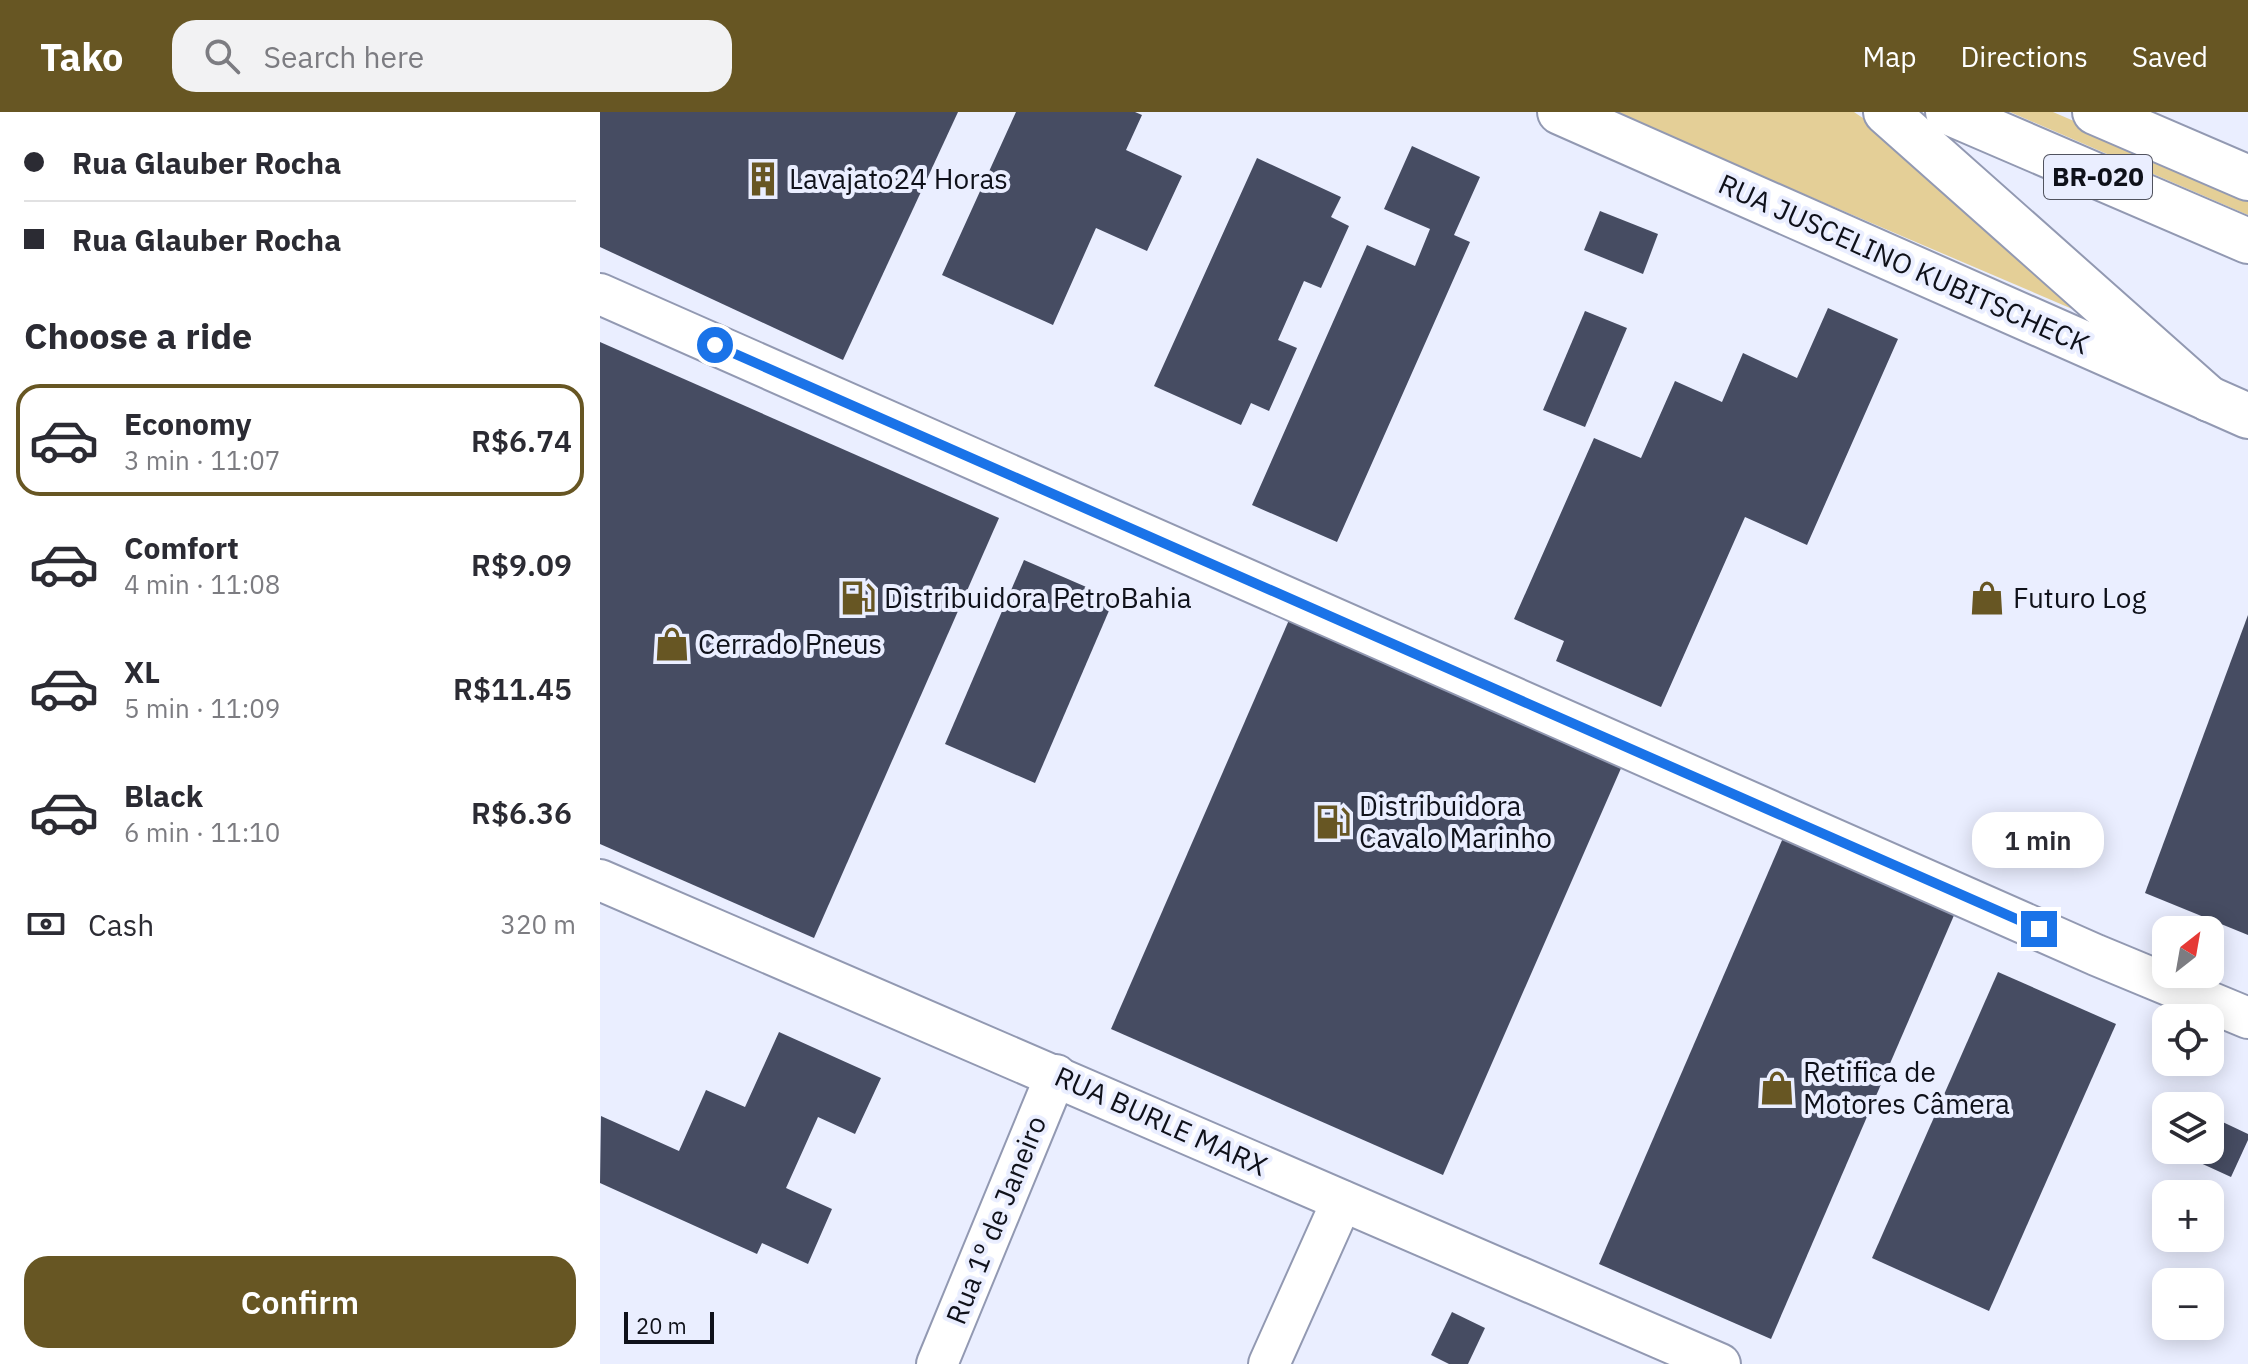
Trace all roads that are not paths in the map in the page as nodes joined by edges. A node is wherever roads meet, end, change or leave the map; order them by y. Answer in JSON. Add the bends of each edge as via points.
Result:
{"nodes":[{"id":1,"x":1560,"y":112,"type":"edge"},
{"id":2,"x":1886,"y":112,"type":"edge"},
{"id":3,"x":1948,"y":112,"type":"edge"},
{"id":4,"x":2095,"y":112,"type":"edge"},
{"id":5,"x":2248,"y":178,"type":"edge"},
{"id":6,"x":2248,"y":241,"type":"edge"},
{"id":7,"x":600,"y":294,"type":"edge"},
{"id":8,"x":2229,"y":407,"type":"edge"},
{"id":9,"x":600,"y":880,"type":"edge"},
{"id":10,"x":2248,"y":1018,"type":"edge"},
{"id":11,"x":1056,"y":1075,"type":"junction"},
{"id":12,"x":1342,"y":1201,"type":"junction"},
{"id":13,"x":937,"y":1364,"type":"edge"},
{"id":14,"x":1269,"y":1364,"type":"edge"},
{"id":15,"x":1720,"y":1364,"type":"edge"}],
"edges":[{"from":1,"to":8,"type":"main road","name":"RUA JUSCELINO KUBITSCHECK"},
{"from":2,"to":8,"type":"main road"},
{"from":3,"to":6,"type":"main road","number":"BR-020"},
{"from":4,"to":5,"type":"main road","number":"BR-020"},
{"from":7,"to":10,"type":"street"},
{"from":9,"to":11,"type":"street","name":"RUA BURLE MARX"},
{"from":11,"to":12,"type":"street","name":"RUA BURLE MARX"},
{"from":11,"to":13,"type":"street","name":"Rua 1º de Janeiro"},
{"from":12,"to":14,"type":"street"},
{"from":12,"to":15,"type":"street","name":"RUA BURLE MARX"}]}
